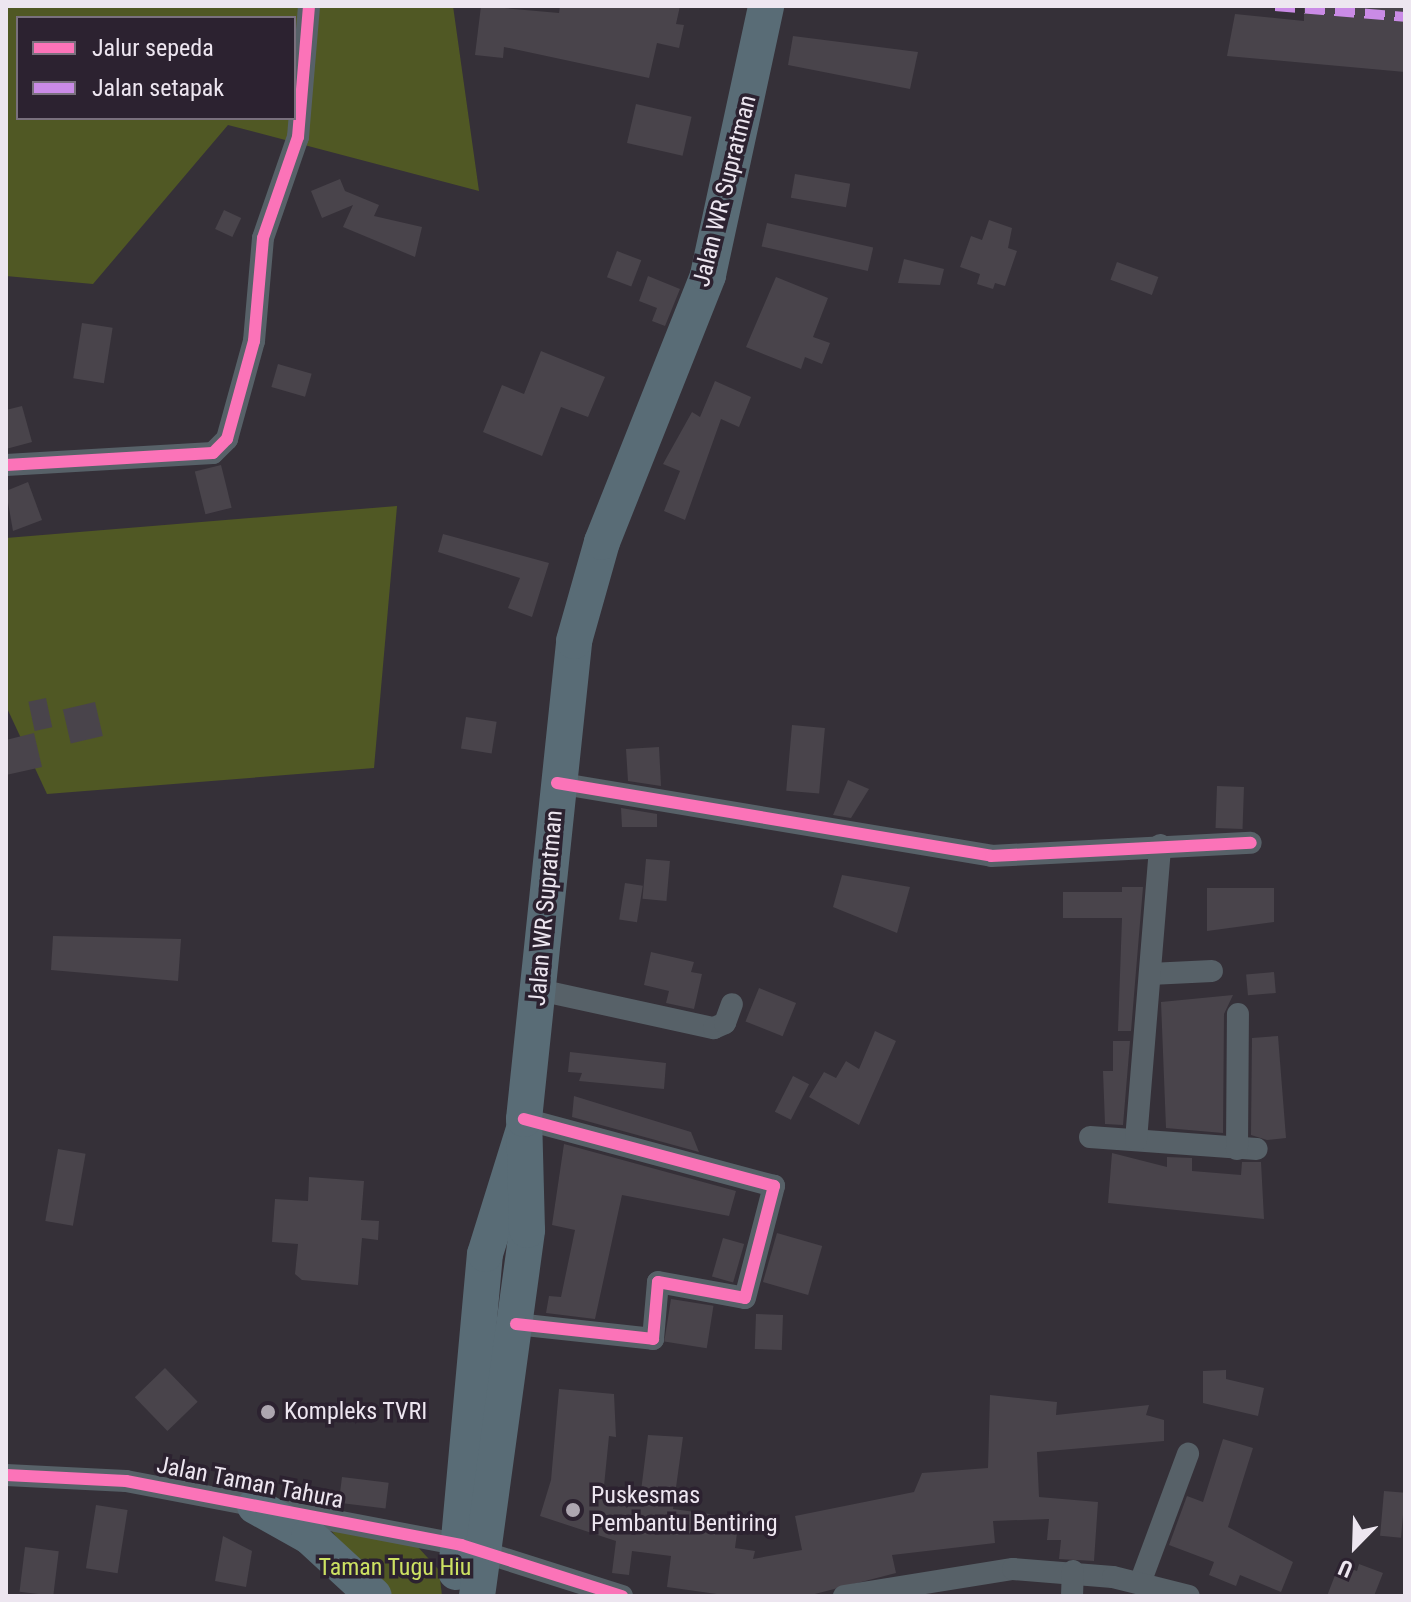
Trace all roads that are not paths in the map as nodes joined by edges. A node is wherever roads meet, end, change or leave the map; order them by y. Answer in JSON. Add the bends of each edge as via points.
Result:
{"nodes":[{"id":1,"x":309,"y":6,"type":"edge"},
{"id":2,"x":766,"y":6,"type":"edge"},
{"id":3,"x":6,"y":465,"type":"edge"},
{"id":4,"x":557,"y":783,"type":"junction"},
{"id":5,"x":1251,"y":843,"type":"dead end"},
{"id":6,"x":1160,"y":845,"type":"junction"},
{"id":7,"x":1212,"y":971,"type":"dead end"},
{"id":8,"x":1150,"y":974,"type":"junction"},
{"id":9,"x":539,"y":990,"type":"junction"},
{"id":10,"x":732,"y":1004,"type":"dead end"},
{"id":11,"x":1238,"y":1014,"type":"dead end"},
{"id":12,"x":524,"y":1125,"type":"junction"},
{"id":13,"x":1090,"y":1137,"type":"dead end"},
{"id":14,"x":1136,"y":1140,"type":"junction"},
{"id":15,"x":516,"y":1324,"type":"junction"},
{"id":16,"x":1188,"y":1454,"type":"dead end"},
{"id":17,"x":6,"y":1475,"type":"edge"},
{"id":18,"x":255,"y":1506,"type":"junction"},
{"id":19,"x":472,"y":1548,"type":"junction"},
{"id":20,"x":1073,"y":1571,"type":"junction"},
{"id":21,"x":1140,"y":1583,"type":"junction"},
{"id":22,"x":374,"y":1596,"type":"edge"},
{"id":23,"x":452,"y":1596,"type":"edge"},
{"id":24,"x":477,"y":1596,"type":"edge"},
{"id":25,"x":622,"y":1596,"type":"edge"},
{"id":26,"x":844,"y":1596,"type":"edge"},
{"id":27,"x":1072,"y":1596,"type":"edge"},
{"id":28,"x":1189,"y":1596,"type":"edge"}],
"edges":[{"from":1,"to":3,"type":"street","via":[[298,137],[263,238],[254,341],[222,447]]},
{"from":2,"to":4,"type":"highway","name":"Jalan WR Supratman","via":[[708,275],[584,594]]},
{"from":4,"to":6,"type":"street","via":[[991,856]]},
{"from":4,"to":9,"type":"highway","name":"Jalan WR Supratman"},
{"from":5,"to":6,"type":"street"},
{"from":6,"to":8,"type":"street"},
{"from":7,"to":8,"type":"street"},
{"from":8,"to":14,"type":"street"},
{"from":9,"to":10,"type":"street","via":[[714,1028],[725,1023]]},
{"from":9,"to":12,"type":"highway","name":"Jalan WR Supratman"},
{"from":11,"to":14,"type":"street","via":[[1247,1149]]},
{"from":12,"to":15,"type":"highway","name":"Jalan WR Supratman","via":[[530,1161]]},
{"from":12,"to":15,"type":"street","via":[[774,1186],[745,1298],[658,1282],[653,1339]]},
{"from":12,"to":19,"type":"highway","via":[[506,1167],[485,1254]]},
{"from":13,"to":14,"type":"street"},
{"from":15,"to":19,"type":"highway","name":"Jalan WR Supratman"},
{"from":16,"to":21,"type":"street"},
{"from":17,"to":18,"type":"street","name":"Jalan Taman Tahura","via":[[126,1481]]},
{"from":18,"to":19,"type":"street","name":"Jalan Taman Tahura"},
{"from":18,"to":22,"type":"highway","via":[[309,1536]]},
{"from":19,"to":23,"type":"highway"},
{"from":19,"to":24,"type":"highway","name":"Jalan WR Supratman"},
{"from":19,"to":25,"type":"street","name":"Jalan Taman Tahura"},
{"from":20,"to":21,"type":"street"},
{"from":20,"to":26,"type":"street","via":[[950,1575]]},
{"from":20,"to":27,"type":"street"},
{"from":21,"to":28,"type":"street"}]}
